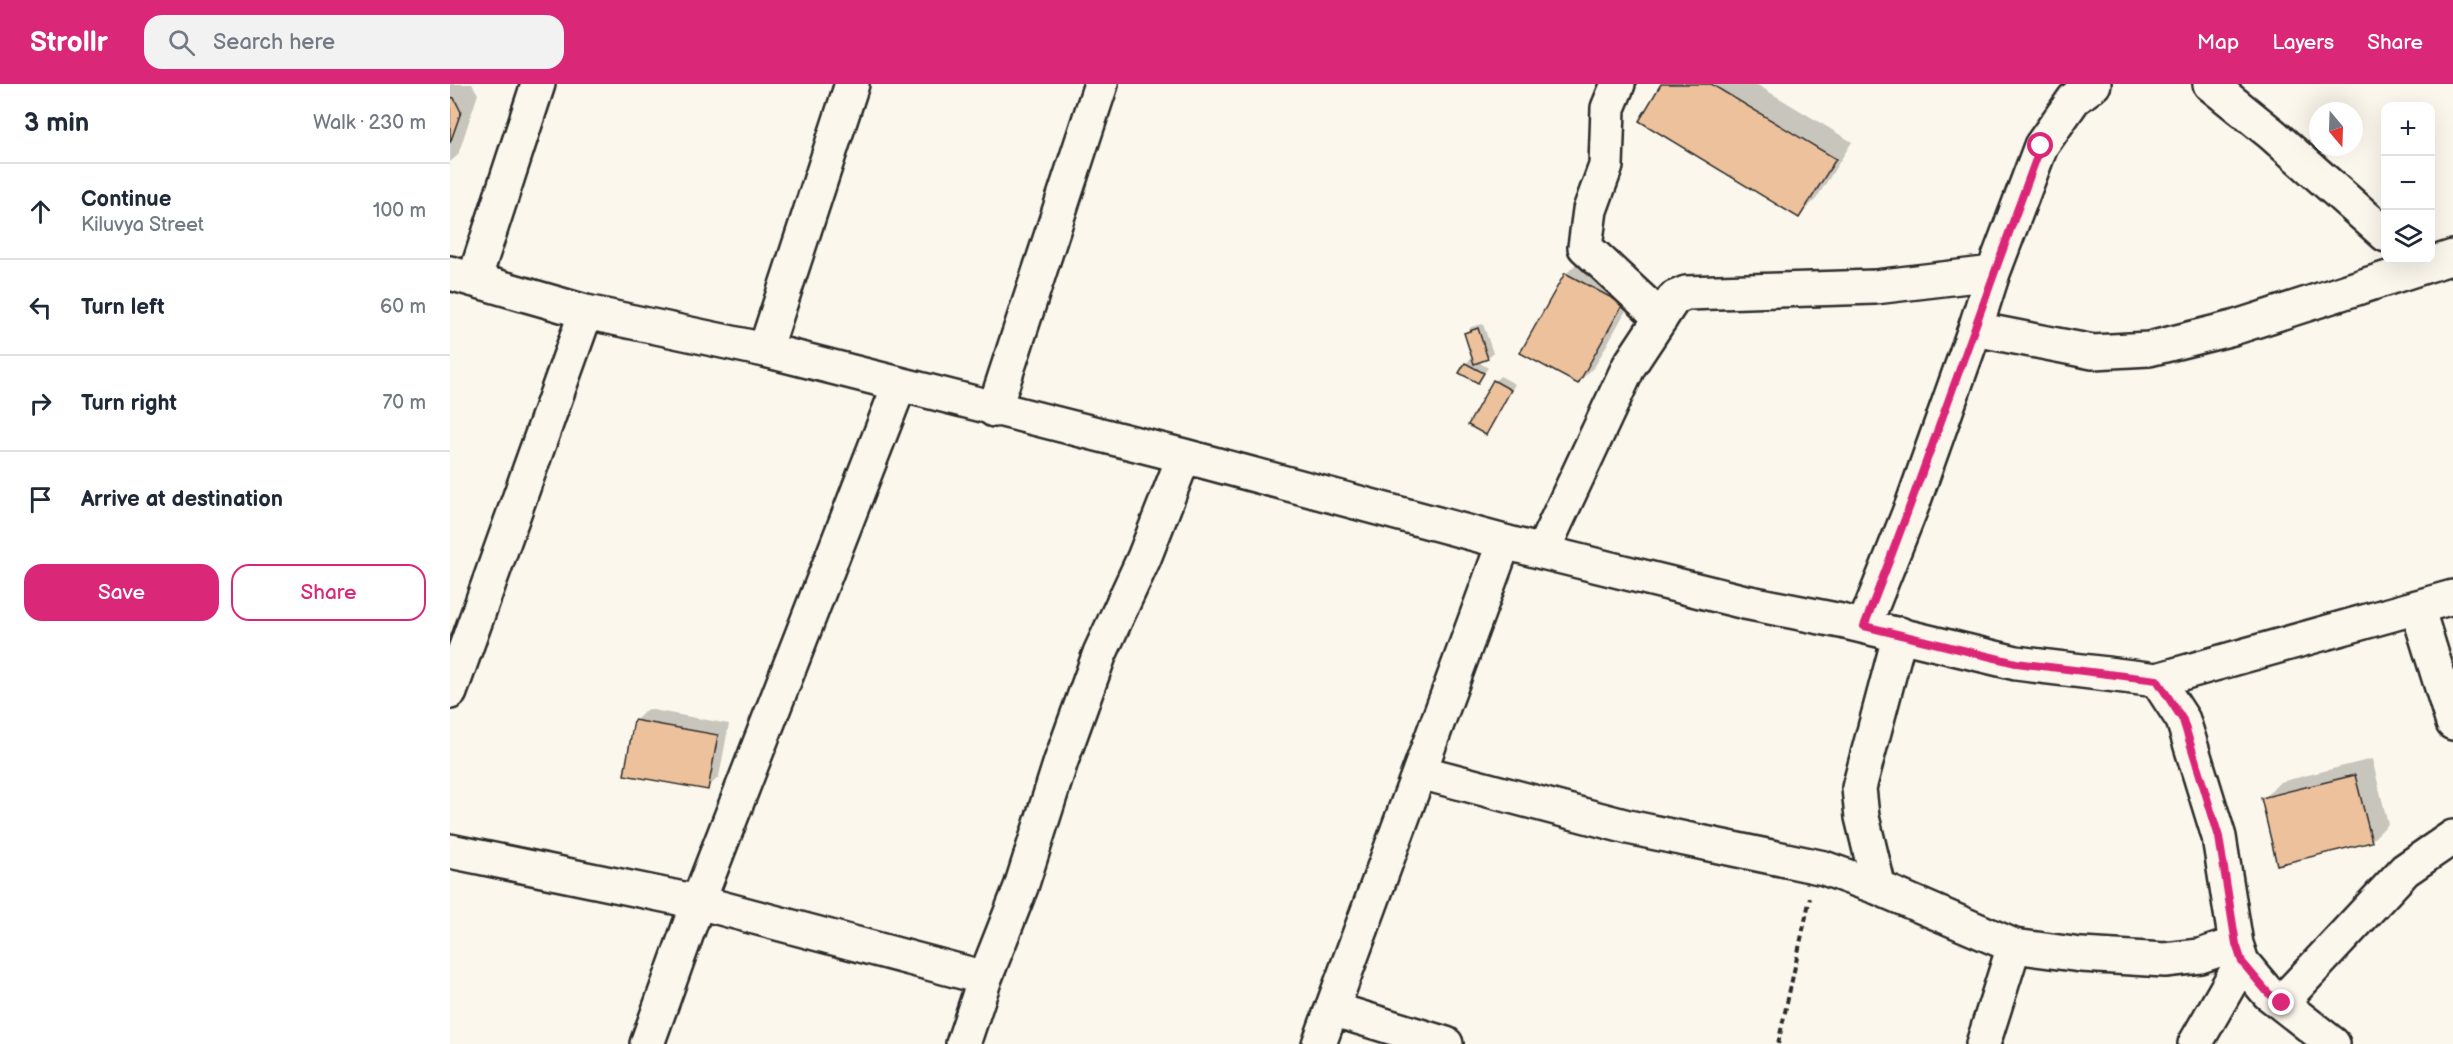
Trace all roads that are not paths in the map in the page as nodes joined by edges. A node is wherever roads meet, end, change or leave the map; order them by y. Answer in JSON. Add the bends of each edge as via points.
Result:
{"nodes":[{"id":1,"x":538,"y":84,"type":"edge"},
{"id":2,"x":852,"y":84,"type":"edge"},
{"id":3,"x":1101,"y":84,"type":"edge"},
{"id":4,"x":1618,"y":84,"type":"edge"},
{"id":5,"x":2094,"y":84,"type":"edge"},
{"id":6,"x":2210,"y":84,"type":"edge"},
{"id":7,"x":2381,"y":231,"type":"edge"},
{"id":8,"x":2437,"y":261,"type":"edge"},
{"id":9,"x":1993,"y":273,"type":"junction"},
{"id":10,"x":462,"y":276,"type":"edge"},
{"id":11,"x":586,"y":312,"type":"junction"},
{"id":12,"x":1661,"y":318,"type":"junction"},
{"id":13,"x":1976,"y":329,"type":"junction"},
{"id":14,"x":765,"y":350,"type":"junction"},
{"id":15,"x":899,"y":386,"type":"junction"},
{"id":16,"x":994,"y":410,"type":"junction"},
{"id":17,"x":1184,"y":456,"type":"junction"},
{"id":18,"x":1504,"y":542,"type":"junction"},
{"id":19,"x":1542,"y":552,"type":"junction"},
{"id":20,"x":2453,"y":597,"type":"edge"},
{"id":21,"x":2417,"y":607,"type":"junction"},
{"id":22,"x":1864,"y":626,"type":"junction"},
{"id":23,"x":1900,"y":634,"type":"junction"},
{"id":24,"x":2157,"y":680,"type":"junction"},
{"id":25,"x":450,"y":692,"type":"edge"},
{"id":26,"x":2453,"y":723,"type":"edge"},
{"id":27,"x":1420,"y":772,"type":"junction"},
{"id":28,"x":2453,"y":837,"type":"edge"},
{"id":29,"x":450,"y":850,"type":"edge"},
{"id":30,"x":1879,"y":888,"type":"junction"},
{"id":31,"x":698,"y":902,"type":"junction"},
{"id":32,"x":2014,"y":946,"type":"junction"},
{"id":33,"x":2239,"y":953,"type":"junction"},
{"id":34,"x":985,"y":978,"type":"junction"},
{"id":35,"x":2282,"y":1003,"type":"junction"},
{"id":36,"x":1332,"y":1009,"type":"junction"},
{"id":37,"x":646,"y":1044,"type":"edge"},
{"id":38,"x":963,"y":1044,"type":"edge"},
{"id":39,"x":1319,"y":1044,"type":"edge"},
{"id":40,"x":1446,"y":1044,"type":"edge"},
{"id":41,"x":1983,"y":1044,"type":"edge"},
{"id":42,"x":2195,"y":1044,"type":"edge"},
{"id":43,"x":2333,"y":1044,"type":"edge"}],
"edges":[{"from":1,"to":10,"type":"street"},
{"from":2,"to":14,"type":"street"},
{"from":3,"to":16,"type":"street"},
{"from":4,"to":12,"type":"street","via":[[1608,108],[1606,166],[1590,210],[1585,247]]},
{"from":5,"to":9,"type":"street","via":[[2074,99],[2041,146]]},
{"from":6,"to":7,"type":"street"},
{"from":8,"to":13,"type":"street","via":[[2233,328],[2149,349],[2092,352]]},
{"from":9,"to":12,"type":"street","via":[[1875,287],[1686,293],[1674,298]]},
{"from":9,"to":13,"type":"street"},
{"from":10,"to":11,"type":"street"},
{"from":11,"to":14,"type":"street"},
{"from":11,"to":25,"type":"street"},
{"from":12,"to":19,"type":"street","via":[[1629,366]]},
{"from":13,"to":22,"type":"street"},
{"from":14,"to":15,"type":"street"},
{"from":15,"to":16,"type":"street"},
{"from":15,"to":31,"type":"street"},
{"from":16,"to":17,"type":"street"},
{"from":17,"to":18,"type":"street"},
{"from":17,"to":34,"type":"street","via":[[1144,558],[1100,653],[1021,887]]},
{"from":18,"to":19,"type":"street"},
{"from":18,"to":27,"type":"street"},
{"from":19,"to":22,"type":"street","via":[[1745,602]]},
{"from":20,"to":21,"type":"street"},
{"from":21,"to":24,"type":"street"},
{"from":21,"to":26,"type":"street"},
{"from":22,"to":23,"type":"street"},
{"from":23,"to":24,"type":"street","via":[[2016,663]]},
{"from":23,"to":30,"type":"street","via":[[1859,788]]},
{"from":24,"to":33,"type":"street","via":[[2183,720],[2219,837]]},
{"from":27,"to":30,"type":"street","via":[[1628,827],[1824,868]]},
{"from":27,"to":36,"type":"street"},
{"from":28,"to":35,"type":"street","via":[[2405,870]]},
{"from":29,"to":31,"type":"street"},
{"from":30,"to":32,"type":"street"},
{"from":31,"to":34,"type":"street"},
{"from":31,"to":37,"type":"street"},
{"from":32,"to":33,"type":"street","via":[[2081,956],[2165,960]]},
{"from":32,"to":41,"type":"street"},
{"from":33,"to":35,"type":"street","via":[[2268,993]]},
{"from":33,"to":42,"type":"street"},
{"from":34,"to":38,"type":"street"},
{"from":35,"to":43,"type":"street"},
{"from":36,"to":39,"type":"street"},
{"from":36,"to":40,"type":"street"}]}
